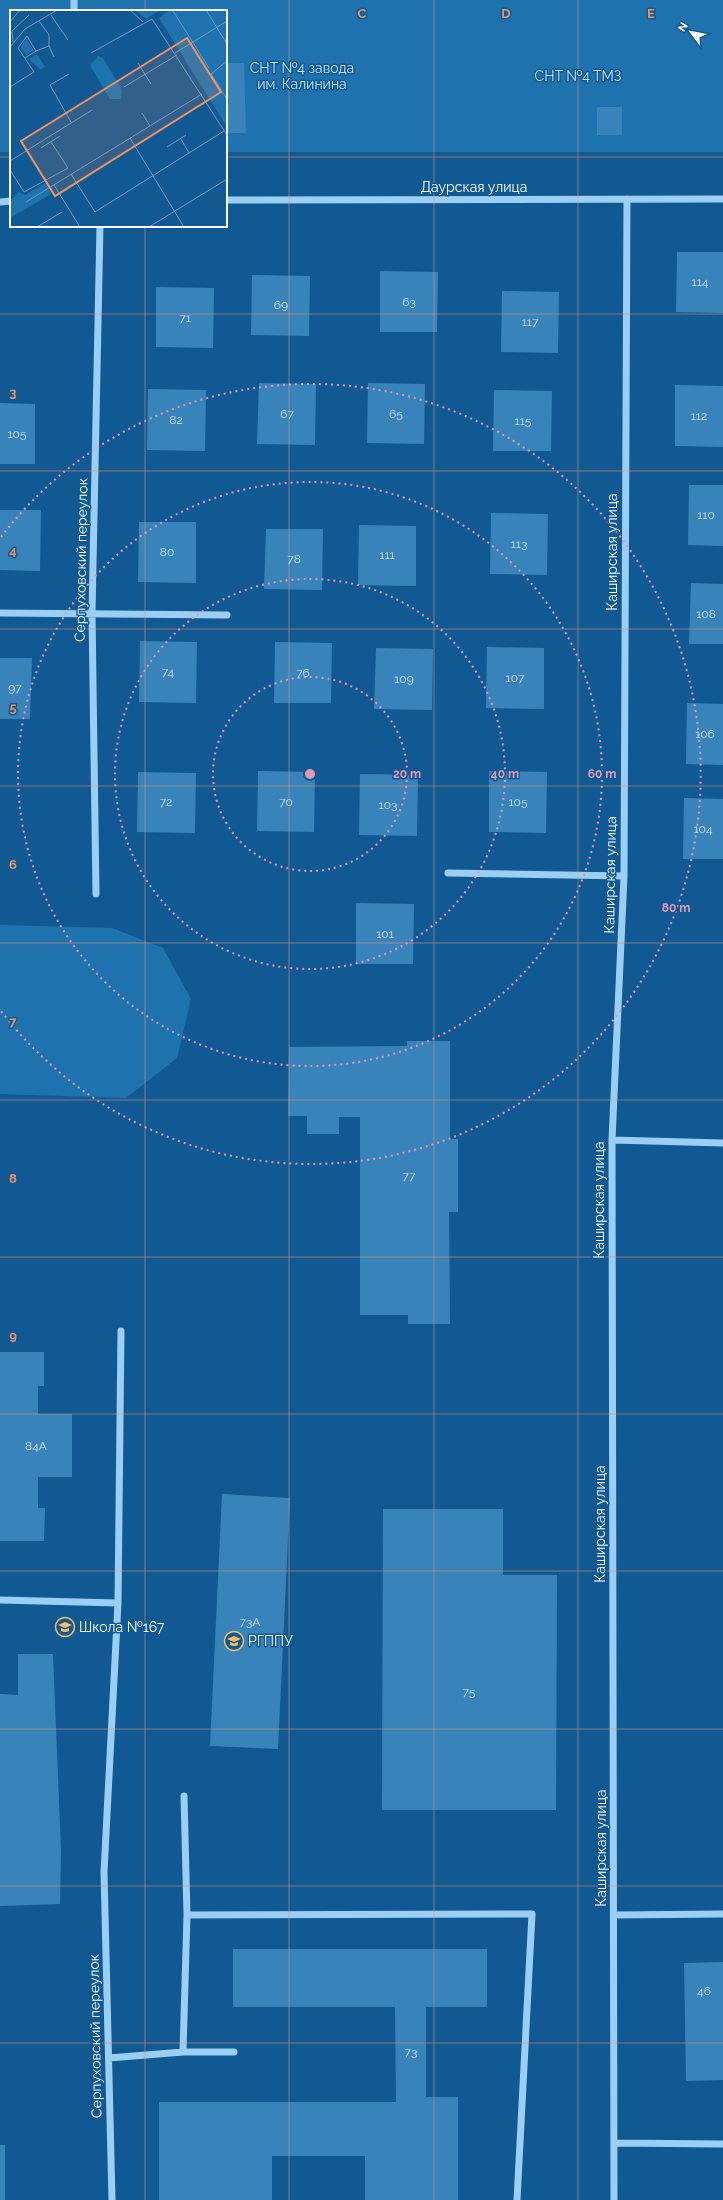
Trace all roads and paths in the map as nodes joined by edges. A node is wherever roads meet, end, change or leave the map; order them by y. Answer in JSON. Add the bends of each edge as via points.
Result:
{"nodes":[{"id":1,"x":627,"y":199,"type":"junction"},
{"id":2,"x":723,"y":199,"type":"edge"},
{"id":3,"x":227,"y":200,"type":"edge"},
{"id":4,"x":100,"y":227,"type":"edge"},
{"id":5,"x":0,"y":613,"type":"edge"},
{"id":6,"x":92,"y":613,"type":"junction"},
{"id":7,"x":227,"y":615,"type":"dead end"},
{"id":8,"x":448,"y":873,"type":"dead end"},
{"id":9,"x":624,"y":876,"type":"junction"},
{"id":10,"x":96,"y":894,"type":"dead end"},
{"id":11,"x":612,"y":1140,"type":"junction"},
{"id":12,"x":723,"y":1143,"type":"edge"},
{"id":13,"x":121,"y":1331,"type":"dead end"},
{"id":14,"x":0,"y":1600,"type":"edge"},
{"id":15,"x":118,"y":1603,"type":"junction"},
{"id":16,"x":184,"y":1796,"type":"dead end"},
{"id":17,"x":614,"y":1914,"type":"junction"},
{"id":18,"x":723,"y":1914,"type":"edge"},
{"id":19,"x":187,"y":1915,"type":"junction"},
{"id":20,"x":184,"y":2052,"type":"junction"},
{"id":21,"x":234,"y":2052,"type":"dead end"},
{"id":22,"x":109,"y":2058,"type":"junction"},
{"id":23,"x":614,"y":2143,"type":"junction"},
{"id":24,"x":723,"y":2144,"type":"edge"},
{"id":25,"x":112,"y":2200,"type":"edge"},
{"id":26,"x":517,"y":2200,"type":"edge"},
{"id":27,"x":614,"y":2200,"type":"edge"}],
"edges":[{"from":1,"to":2,"type":"street","name":"Даурская улица"},
{"from":1,"to":3,"type":"street","name":"Даурская улица"},
{"from":1,"to":9,"type":"street","name":"Каширская улица"},
{"from":4,"to":6,"type":"street","name":"Серпуховский переулок"},
{"from":5,"to":6,"type":"street"},
{"from":6,"to":7,"type":"street"},
{"from":6,"to":10,"type":"street","name":"Серпуховский переулок"},
{"from":8,"to":9,"type":"street"},
{"from":9,"to":11,"type":"street","name":"Каширская улица"},
{"from":11,"to":12,"type":"street"},
{"from":11,"to":17,"type":"street","name":"Каширская улица"},
{"from":13,"to":15,"type":"street","name":"Серпуховский переулок"},
{"from":14,"to":15,"type":"street"},
{"from":15,"to":22,"type":"street","name":"Серпуховский переулок","via":[[104,1872]]},
{"from":16,"to":19,"type":"street"},
{"from":17,"to":18,"type":"street"},
{"from":17,"to":23,"type":"street","name":"Каширская улица"},
{"from":19,"to":20,"type":"street"},
{"from":19,"to":26,"type":"street","via":[[532,1914]]},
{"from":20,"to":21,"type":"street"},
{"from":20,"to":22,"type":"street"},
{"from":22,"to":25,"type":"street","name":"Серпуховский переулок"},
{"from":23,"to":24,"type":"street"},
{"from":23,"to":27,"type":"street","name":"Каширская улица"}]}
